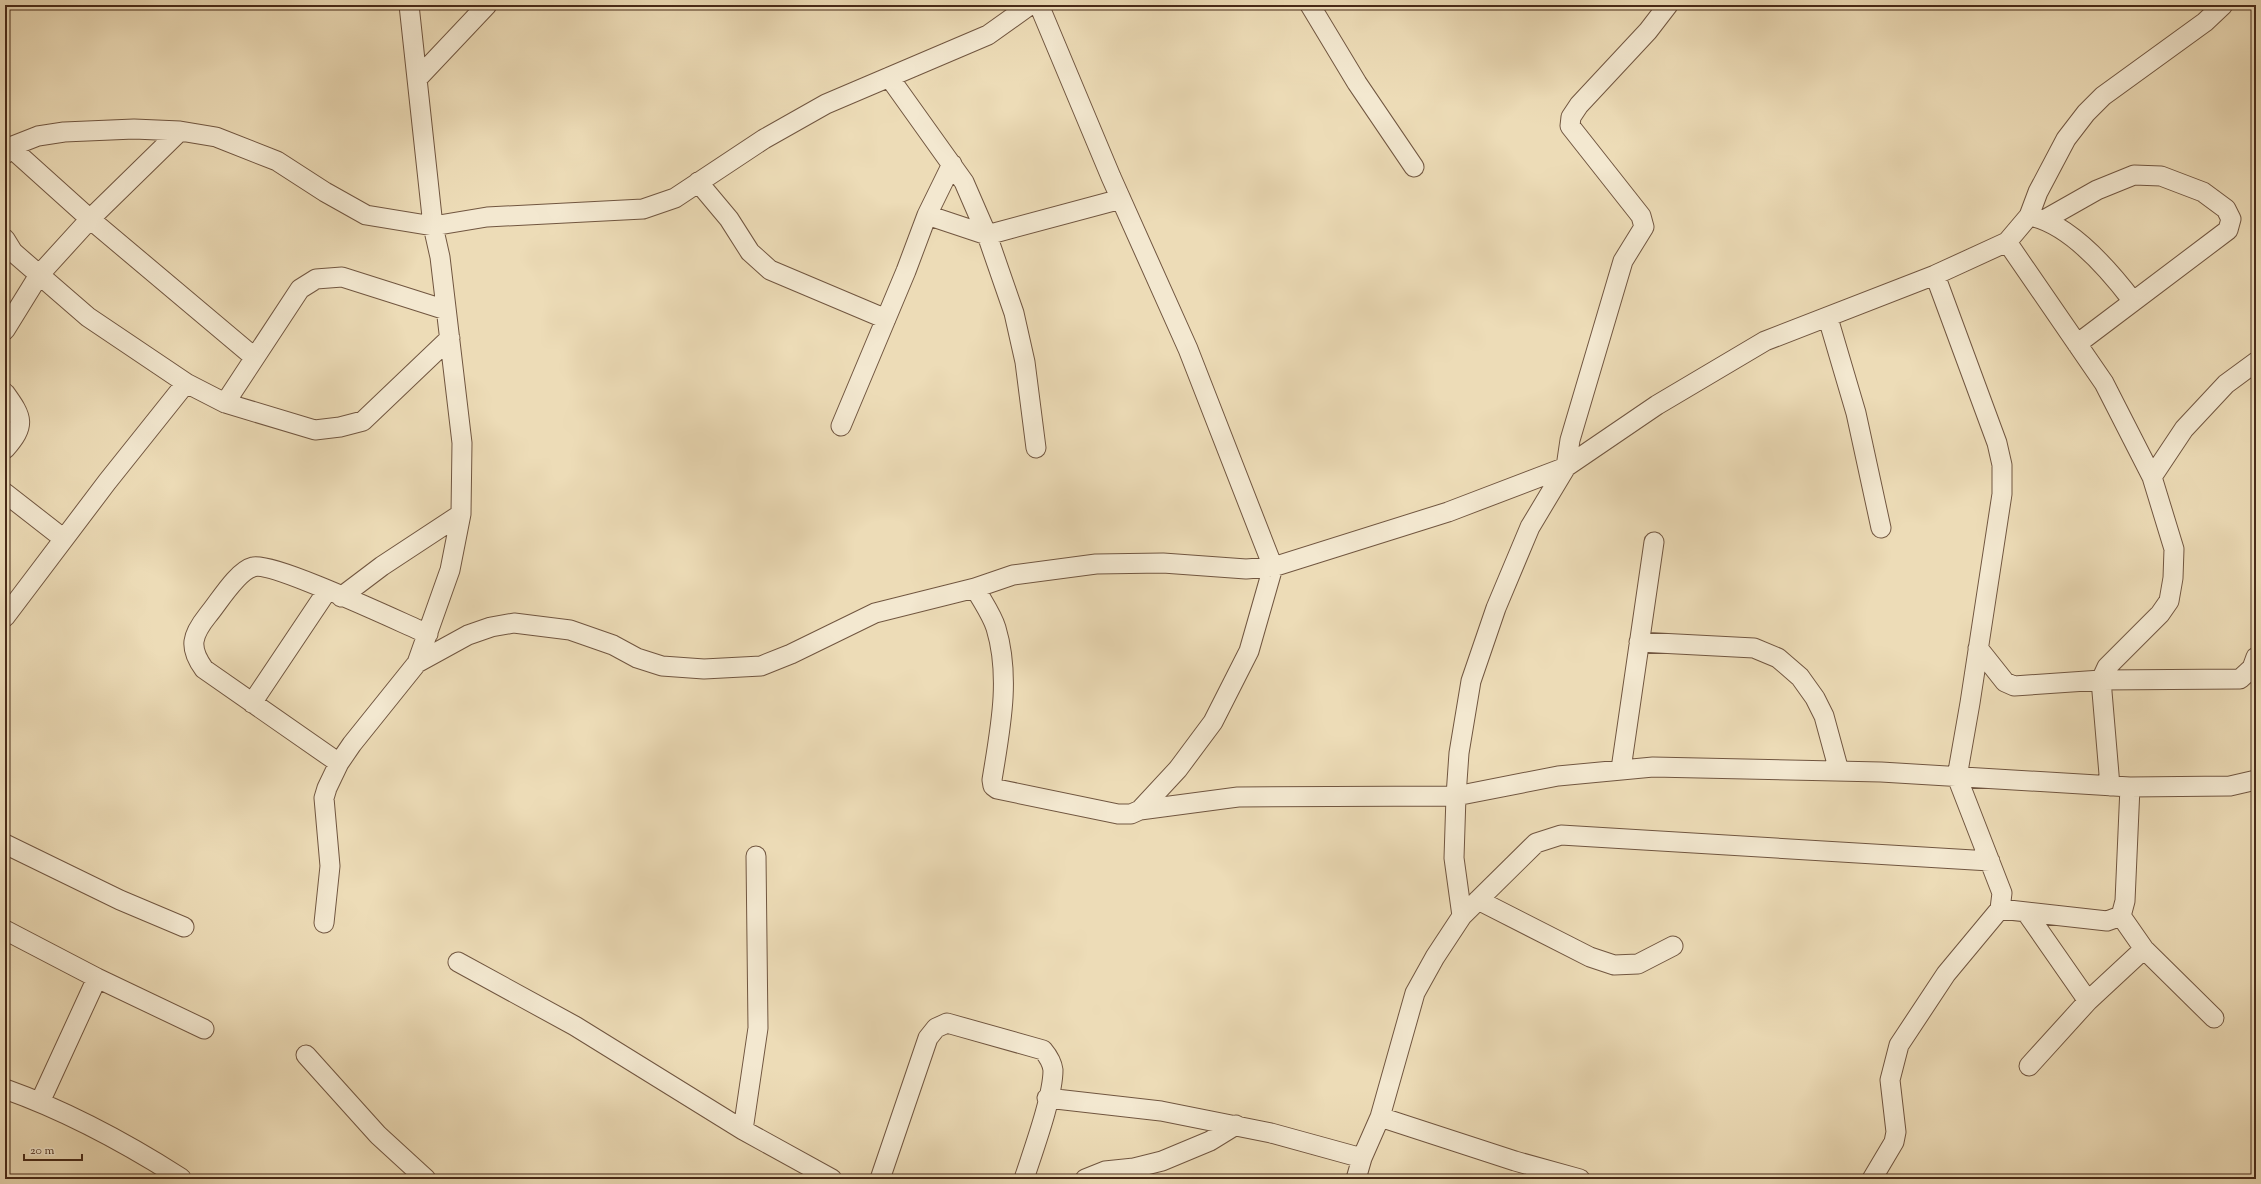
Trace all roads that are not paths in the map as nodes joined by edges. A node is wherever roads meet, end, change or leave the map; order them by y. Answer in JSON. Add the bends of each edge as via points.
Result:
{"nodes":[{"id":1,"x":409,"y":5,"type":"edge"},
{"id":2,"x":487,"y":5,"type":"edge"},
{"id":3,"x":1030,"y":5,"type":"edge"},
{"id":4,"x":1039,"y":5,"type":"edge"},
{"id":5,"x":1310,"y":5,"type":"edge"},
{"id":6,"x":1668,"y":5,"type":"edge"},
{"id":7,"x":2223,"y":5,"type":"edge"},
{"id":8,"x":889,"y":77,"type":"junction"},
{"id":9,"x":418,"y":78,"type":"junction"},
{"id":10,"x":180,"y":131,"type":"junction"},
{"id":11,"x":7,"y":150,"type":"edge"},
{"id":12,"x":952,"y":164,"type":"junction"},
{"id":13,"x":1414,"y":167,"type":"dead end"},
{"id":14,"x":698,"y":182,"type":"junction"},
{"id":15,"x":1121,"y":199,"type":"junction"},
{"id":16,"x":927,"y":215,"type":"junction"},
{"id":17,"x":2037,"y":218,"type":"junction"},
{"id":18,"x":90,"y":219,"type":"junction"},
{"id":19,"x":433,"y":226,"type":"junction"},
{"id":20,"x":987,"y":235,"type":"junction"},
{"id":21,"x":5,"y":239,"type":"edge"},
{"id":22,"x":2007,"y":242,"type":"junction"},
{"id":23,"x":40,"y":274,"type":"junction"},
{"id":24,"x":1935,"y":275,"type":"junction"},
{"id":25,"x":2132,"y":300,"type":"junction"},
{"id":26,"x":446,"y":310,"type":"junction"},
{"id":27,"x":1828,"y":318,"type":"junction"},
{"id":28,"x":886,"y":319,"type":"junction"},
{"id":29,"x":5,"y":330,"type":"edge"},
{"id":30,"x":450,"y":338,"type":"junction"},
{"id":31,"x":2077,"y":344,"type":"junction"},
{"id":32,"x":254,"y":357,"type":"junction"},
{"id":33,"x":2256,"y":362,"type":"edge"},
{"id":34,"x":186,"y":383,"type":"junction"},
{"id":35,"x":5,"y":392,"type":"edge"},
{"id":36,"x":225,"y":403,"type":"junction"},
{"id":37,"x":841,"y":426,"type":"dead end"},
{"id":38,"x":1036,"y":448,"type":"dead end"},
{"id":39,"x":5,"y":449,"type":"edge"},
{"id":40,"x":1566,"y":467,"type":"junction"},
{"id":41,"x":2152,"y":477,"type":"junction"},
{"id":42,"x":5,"y":493,"type":"edge"},
{"id":43,"x":461,"y":514,"type":"junction"},
{"id":44,"x":1881,"y":528,"type":"dead end"},
{"id":45,"x":64,"y":539,"type":"junction"},
{"id":46,"x":1654,"y":542,"type":"dead end"},
{"id":47,"x":1273,"y":567,"type":"junction"},
{"id":48,"x":975,"y":588,"type":"junction"},
{"id":49,"x":334,"y":594,"type":"junction"},
{"id":50,"x":5,"y":617,"type":"edge"},
{"id":51,"x":428,"y":634,"type":"junction"},
{"id":52,"x":1639,"y":642,"type":"junction"},
{"id":53,"x":1978,"y":648,"type":"junction"},
{"id":54,"x":2256,"y":656,"type":"edge"},
{"id":55,"x":417,"y":663,"type":"junction"},
{"id":56,"x":2101,"y":680,"type":"junction"},
{"id":57,"x":252,"y":703,"type":"junction"},
{"id":58,"x":339,"y":763,"type":"junction"},
{"id":59,"x":1621,"y":769,"type":"junction"},
{"id":60,"x":1839,"y":771,"type":"junction"},
{"id":61,"x":1957,"y":777,"type":"junction"},
{"id":62,"x":2256,"y":780,"type":"edge"},
{"id":63,"x":2110,"y":786,"type":"junction"},
{"id":64,"x":2130,"y":787,"type":"junction"},
{"id":65,"x":1456,"y":796,"type":"junction"},
{"id":66,"x":1140,"y":810,"type":"junction"},
{"id":67,"x":5,"y":844,"type":"edge"},
{"id":68,"x":756,"y":856,"type":"dead end"},
{"id":69,"x":1990,"y":861,"type":"junction"},
{"id":70,"x":1478,"y":900,"type":"junction"},
{"id":71,"x":2000,"y":909,"type":"junction"},
{"id":72,"x":2026,"y":912,"type":"junction"},
{"id":73,"x":1462,"y":916,"type":"junction"},
{"id":74,"x":2121,"y":916,"type":"junction"},
{"id":75,"x":324,"y":923,"type":"dead end"},
{"id":76,"x":184,"y":927,"type":"dead end"},
{"id":77,"x":5,"y":930,"type":"edge"},
{"id":78,"x":1673,"y":946,"type":"dead end"},
{"id":79,"x":2144,"y":949,"type":"junction"},
{"id":80,"x":458,"y":962,"type":"dead end"},
{"id":81,"x":97,"y":978,"type":"junction"},
{"id":82,"x":2088,"y":1001,"type":"junction"},
{"id":83,"x":2214,"y":1018,"type":"dead end"},
{"id":84,"x":204,"y":1029,"type":"dead end"},
{"id":85,"x":306,"y":1055,"type":"dead end"},
{"id":86,"x":2029,"y":1066,"type":"dead end"},
{"id":87,"x":5,"y":1089,"type":"edge"},
{"id":88,"x":1048,"y":1098,"type":"junction"},
{"id":89,"x":40,"y":1102,"type":"junction"},
{"id":90,"x":1380,"y":1117,"type":"junction"},
{"id":91,"x":1236,"y":1125,"type":"junction"},
{"id":92,"x":743,"y":1130,"type":"junction"},
{"id":93,"x":1362,"y":1158,"type":"junction"},
{"id":94,"x":181,"y":1178,"type":"dead end"},
{"id":95,"x":426,"y":1179,"type":"edge"},
{"id":96,"x":832,"y":1179,"type":"edge"},
{"id":97,"x":880,"y":1179,"type":"edge"},
{"id":98,"x":1024,"y":1179,"type":"edge"},
{"id":99,"x":1085,"y":1179,"type":"edge"},
{"id":100,"x":1356,"y":1179,"type":"edge"},
{"id":101,"x":1580,"y":1179,"type":"edge"},
{"id":102,"x":1872,"y":1179,"type":"edge"}],
"edges":[{"from":1,"to":9,"type":"street"},
{"from":2,"to":9,"type":"street"},
{"from":3,"to":8,"type":"street","via":[[988,35]]},
{"from":4,"to":15,"type":"street"},
{"from":5,"to":13,"type":"street","via":[[1357,83]]},
{"from":6,"to":40,"type":"street","via":[[1571,117],[1570,126],[1641,216],[1644,227],[1623,260],[1570,440]]},
{"from":7,"to":17,"type":"street","via":[[2204,22],[2103,96],[2086,113],[2066,139],[2038,192]]},
{"from":8,"to":12,"type":"street"},
{"from":8,"to":14,"type":"street","via":[[826,104],[764,139]]},
{"from":9,"to":19,"type":"street"},
{"from":10,"to":11,"type":"street","via":[[134,129],[64,132],[38,136]]},
{"from":10,"to":18,"type":"street"},
{"from":10,"to":19,"type":"street","via":[[216,137],[277,161],[366,215]]},
{"from":11,"to":18,"type":"street"},
{"from":12,"to":16,"type":"street"},
{"from":12,"to":20,"type":"street","via":[[964,182]]},
{"from":14,"to":19,"type":"street","via":[[675,198],[643,209],[488,217]]},
{"from":14,"to":28,"type":"street","via":[[729,219],[750,252],[770,270]]},
{"from":15,"to":20,"type":"street"},
{"from":15,"to":47,"type":"street","via":[[1188,349]]},
{"from":16,"to":20,"type":"street"},
{"from":16,"to":28,"type":"street"},
{"from":17,"to":22,"type":"street"},
{"from":17,"to":25,"type":"street","via":[[2072,238],[2106,268]]},
{"from":17,"to":25,"type":"street","via":[[2134,175],[2161,176],[2203,192],[2226,209],[2231,219],[2228,230],[2178,269]]},
{"from":18,"to":23,"type":"street"},
{"from":18,"to":32,"type":"street"},
{"from":19,"to":26,"type":"street","via":[[440,257]]},
{"from":20,"to":38,"type":"street","via":[[1014,313],[1025,362]]},
{"from":21,"to":23,"type":"street","via":[[13,252]]},
{"from":22,"to":24,"type":"street"},
{"from":22,"to":31,"type":"street"},
{"from":23,"to":29,"type":"street"},
{"from":23,"to":34,"type":"street","via":[[88,316]]},
{"from":24,"to":27,"type":"street"},
{"from":24,"to":53,"type":"street","via":[[1997,443],[2002,465],[2002,494]]},
{"from":25,"to":31,"type":"street"},
{"from":26,"to":30,"type":"street"},
{"from":26,"to":32,"type":"street","via":[[342,277],[316,279],[300,289]]},
{"from":27,"to":40,"type":"street","via":[[1765,341],[1656,405]]},
{"from":27,"to":44,"type":"street","via":[[1856,413]]},
{"from":28,"to":37,"type":"street"},
{"from":30,"to":36,"type":"street","via":[[363,421],[315,430]]},
{"from":30,"to":43,"type":"street","via":[[462,442]]},
{"from":31,"to":41,"type":"street","via":[[2104,383]]},
{"from":32,"to":36,"type":"street"},
{"from":33,"to":41,"type":"street","via":[[2226,384],[2184,430]]},
{"from":34,"to":36,"type":"street"},
{"from":34,"to":45,"type":"street"},
{"from":35,"to":39,"type":"street","via":[[16,409],[19,429],[18,435]]},
{"from":40,"to":47,"type":"street","via":[[1448,512]]},
{"from":40,"to":65,"type":"street","via":[[1530,527],[1496,608],[1471,681],[1459,753]]},
{"from":41,"to":56,"type":"street","via":[[2174,549],[2169,601],[2160,614],[2107,667]]},
{"from":42,"to":45,"type":"street"},
{"from":43,"to":49,"type":"street"},
{"from":43,"to":51,"type":"street","via":[[450,570]]},
{"from":45,"to":50,"type":"street"},
{"from":46,"to":52,"type":"street"},
{"from":47,"to":48,"type":"street","via":[[1246,569],[1163,563],[1096,564],[1013,575]]},
{"from":47,"to":66,"type":"street","via":[[1249,651],[1213,722],[1178,769]]},
{"from":48,"to":55,"type":"street","via":[[875,614],[762,666],[704,669],[662,666],[570,630],[514,623],[468,635]]},
{"from":48,"to":66,"type":"street","via":[[996,628],[1002,659],[1003,710],[993,786],[998,790],[1118,814],[1131,814]]},
{"from":49,"to":51,"type":"street"},
{"from":49,"to":57,"type":"street"},
{"from":49,"to":57,"type":"street","via":[[268,567],[253,567],[240,575],[198,628],[193,642],[196,658],[204,669]]},
{"from":51,"to":55,"type":"street"},
{"from":52,"to":59,"type":"street"},
{"from":52,"to":60,"type":"street","via":[[1754,648],[1778,658],[1800,677],[1815,698],[1824,716]]},
{"from":53,"to":56,"type":"street","via":[[2004,682],[2014,686]]},
{"from":53,"to":61,"type":"street"},
{"from":54,"to":56,"type":"street","via":[[2252,668],[2240,679]]},
{"from":55,"to":58,"type":"street"},
{"from":56,"to":63,"type":"street"},
{"from":57,"to":58,"type":"street"},
{"from":58,"to":75,"type":"street","via":[[324,798],[330,866]]},
{"from":59,"to":60,"type":"street","via":[[1653,767]]},
{"from":59,"to":65,"type":"street","via":[[1558,776]]},
{"from":60,"to":61,"type":"street"},
{"from":61,"to":63,"type":"street"},
{"from":61,"to":69,"type":"street"},
{"from":62,"to":64,"type":"street","via":[[2230,786]]},
{"from":63,"to":64,"type":"street"},
{"from":64,"to":74,"type":"street","via":[[2125,901]]},
{"from":65,"to":66,"type":"street","via":[[1238,797]]},
{"from":65,"to":73,"type":"street","via":[[1454,858]]},
{"from":67,"to":76,"type":"street","via":[[120,900]]},
{"from":68,"to":92,"type":"street","via":[[758,1028]]},
{"from":69,"to":70,"type":"street","via":[[1561,835],[1536,843]]},
{"from":69,"to":71,"type":"street","via":[[2002,893]]},
{"from":70,"to":73,"type":"street"},
{"from":70,"to":78,"type":"street","via":[[1590,957],[1614,965],[1638,964]]},
{"from":71,"to":72,"type":"street"},
{"from":71,"to":102,"type":"street","via":[[1946,974],[1899,1045],[1890,1080],[1896,1132],[1894,1142]]},
{"from":72,"to":74,"type":"street","via":[[2107,921]]},
{"from":72,"to":82,"type":"street"},
{"from":73,"to":90,"type":"street","via":[[1415,993]]},
{"from":74,"to":79,"type":"street"},
{"from":77,"to":81,"type":"street"},
{"from":79,"to":82,"type":"street"},
{"from":79,"to":83,"type":"street"},
{"from":80,"to":92,"type":"street","via":[[575,1026]]},
{"from":81,"to":84,"type":"street"},
{"from":81,"to":89,"type":"street"},
{"from":82,"to":86,"type":"street"},
{"from":85,"to":95,"type":"street","via":[[378,1135]]},
{"from":87,"to":89,"type":"street"},
{"from":88,"to":91,"type":"street","via":[[1161,1111]]},
{"from":88,"to":97,"type":"street","via":[[1051,1060],[1043,1050],[948,1023],[936,1028],[928,1038]]},
{"from":88,"to":98,"type":"street"},
{"from":89,"to":94,"type":"street","via":[[142,1153]]},
{"from":90,"to":93,"type":"street"},
{"from":90,"to":101,"type":"street","via":[[1515,1161]]},
{"from":91,"to":93,"type":"street","via":[[1271,1132]]},
{"from":91,"to":99,"type":"street","via":[[1210,1141],[1162,1162],[1105,1171]]},
{"from":92,"to":96,"type":"street"},
{"from":93,"to":100,"type":"street"}]}
